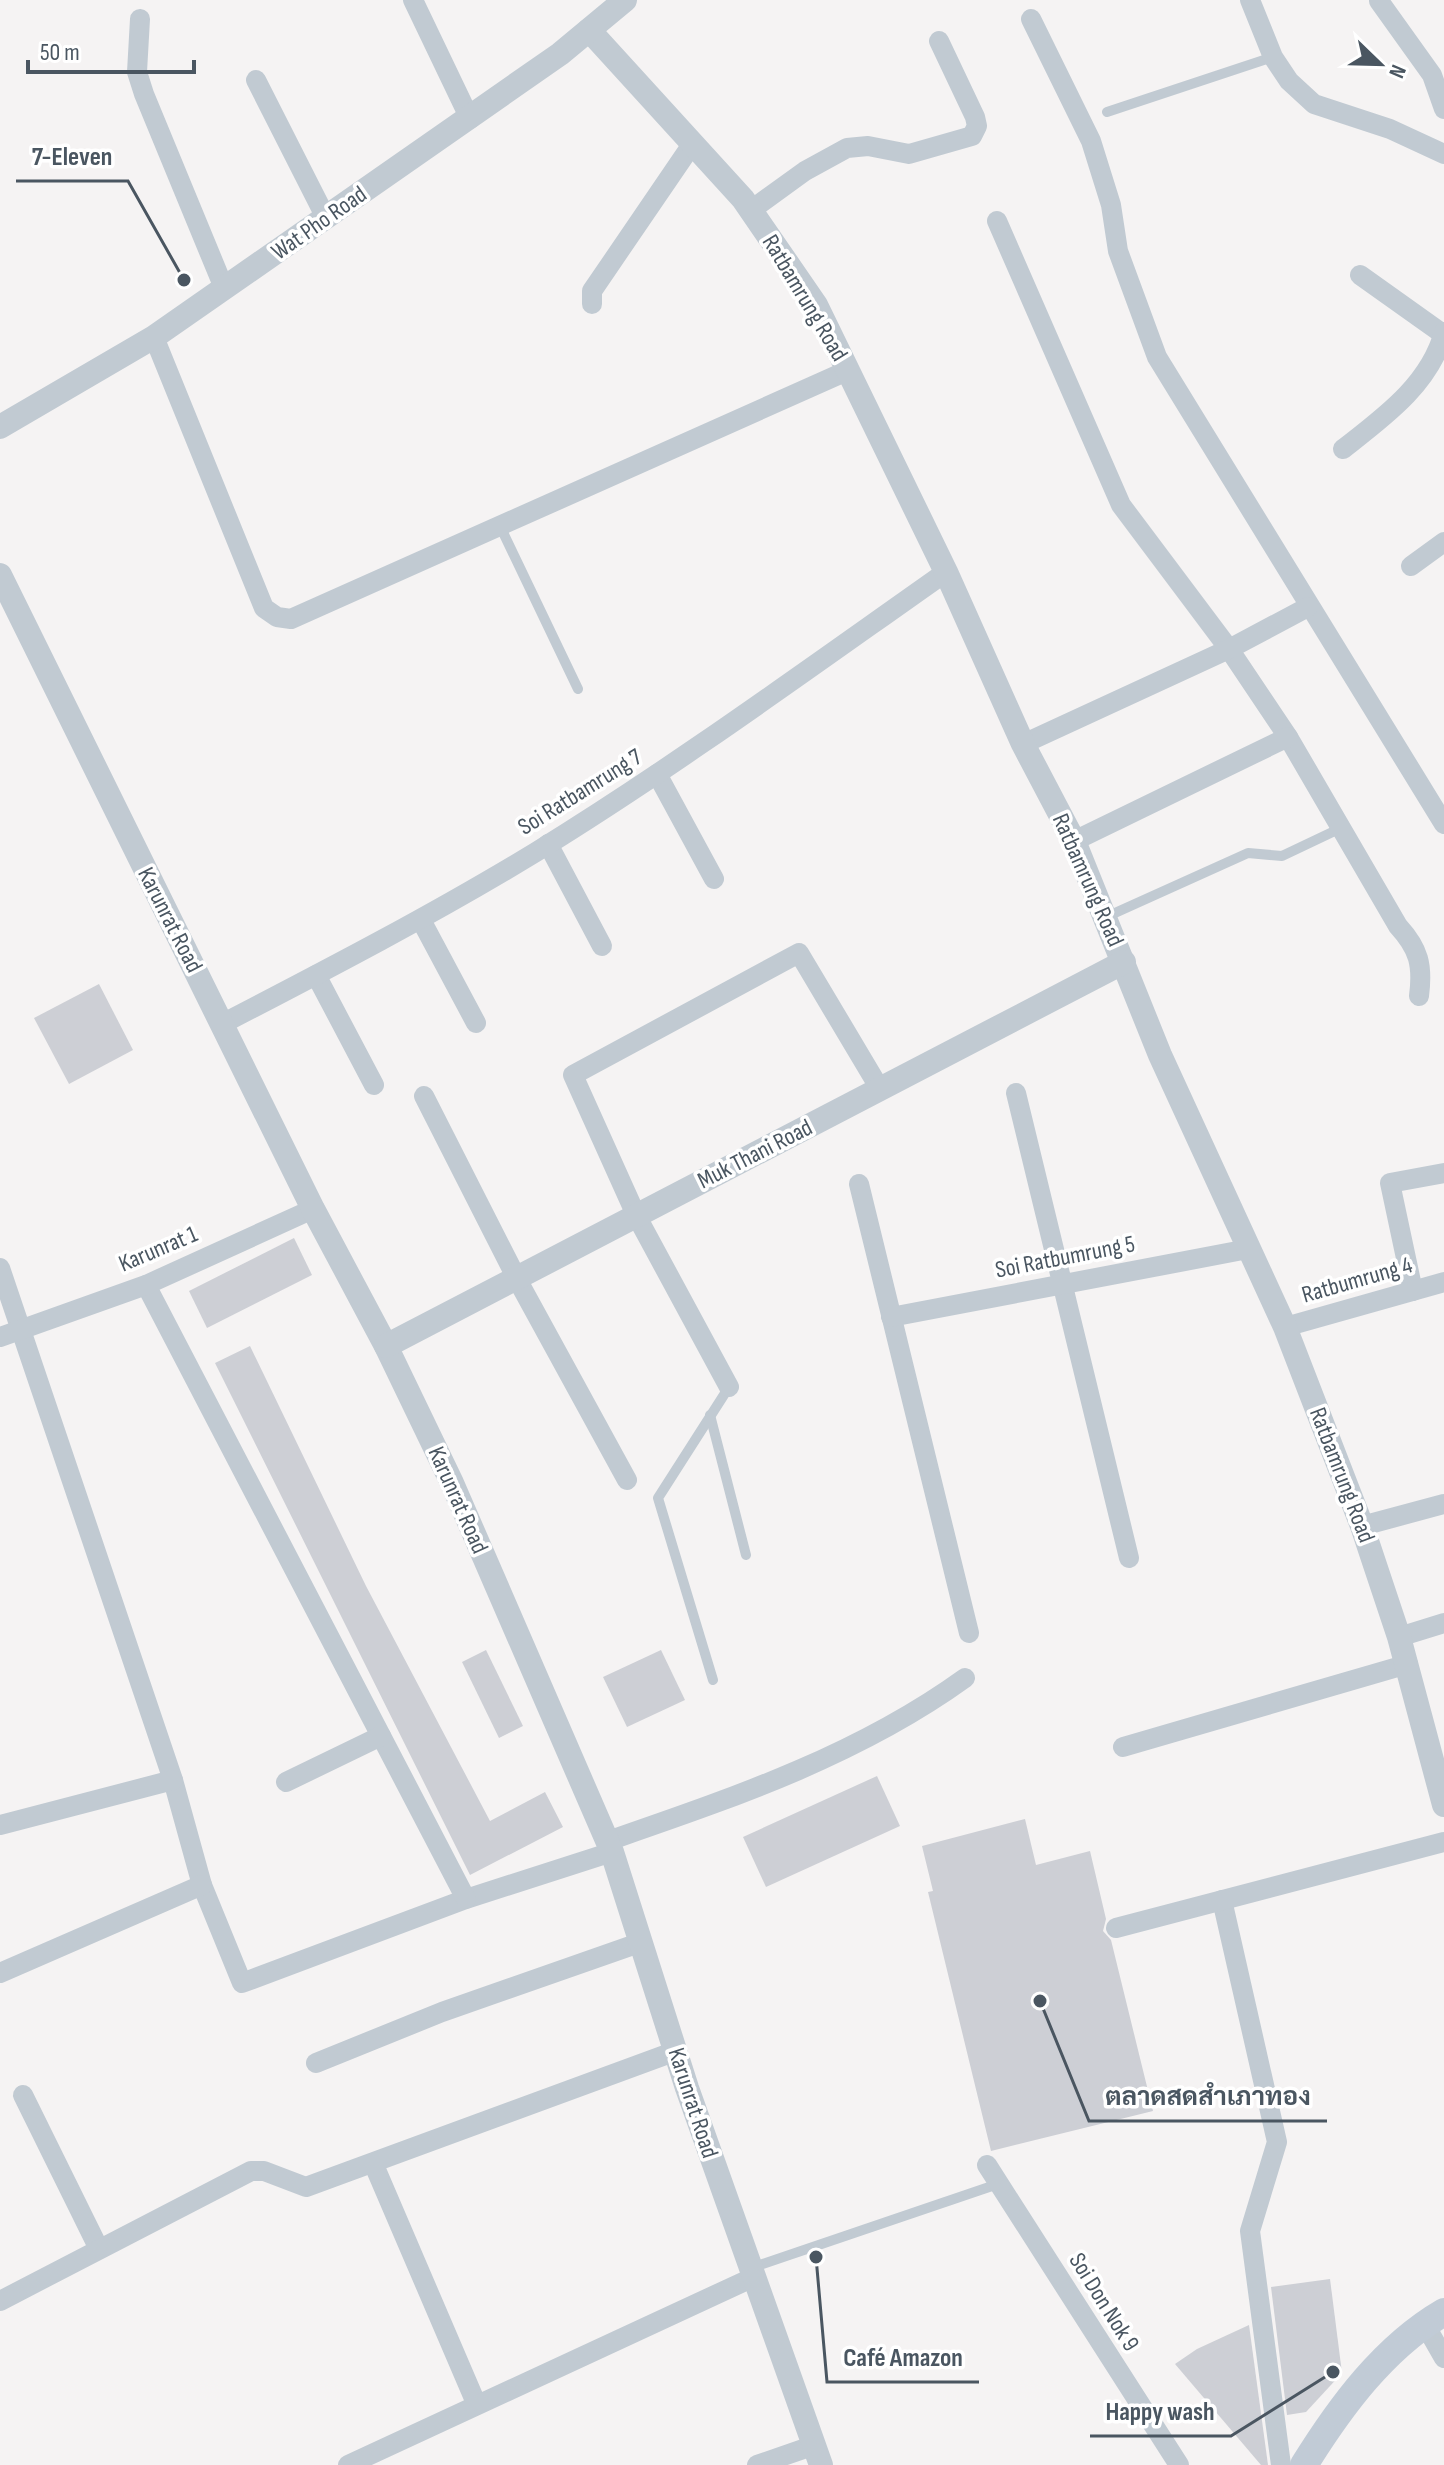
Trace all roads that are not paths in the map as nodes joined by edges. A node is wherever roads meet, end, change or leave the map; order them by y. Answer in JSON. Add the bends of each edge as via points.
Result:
{"nodes":[{"id":1,"x":413,"y":0,"type":"edge"},
{"id":2,"x":625,"y":0,"type":"edge"},
{"id":3,"x":1250,"y":0,"type":"edge"},
{"id":4,"x":1379,"y":1,"type":"edge"},
{"id":5,"x":140,"y":19,"type":"dead end"},
{"id":6,"x":1031,"y":19,"type":"dead end"},
{"id":7,"x":589,"y":30,"type":"junction"},
{"id":8,"x":939,"y":41,"type":"dead end"},
{"id":9,"x":1273,"y":57,"type":"junction"},
{"id":10,"x":256,"y":80,"type":"dead end"},
{"id":11,"x":1444,"y":109,"type":"edge"},
{"id":12,"x":1107,"y":112,"type":"dead end"},
{"id":13,"x":470,"y":119,"type":"junction"},
{"id":14,"x":693,"y":143,"type":"junction"},
{"id":15,"x":1444,"y":154,"type":"edge"},
{"id":16,"x":751,"y":210,"type":"junction"},
{"id":17,"x":326,"y":218,"type":"junction"},
{"id":18,"x":997,"y":221,"type":"dead end"},
{"id":19,"x":1360,"y":275,"type":"dead end"},
{"id":20,"x":224,"y":288,"type":"junction"},
{"id":21,"x":592,"y":304,"type":"dead end"},
{"id":22,"x":1444,"y":333,"type":"edge"},
{"id":23,"x":154,"y":337,"type":"junction"},
{"id":24,"x":849,"y":370,"type":"junction"},
{"id":25,"x":0,"y":427,"type":"edge"},
{"id":26,"x":1343,"y":449,"type":"dead end"},
{"id":27,"x":500,"y":526,"type":"junction"},
{"id":28,"x":1444,"y":542,"type":"edge"},
{"id":29,"x":1411,"y":566,"type":"dead end"},
{"id":30,"x":946,"y":572,"type":"junction"},
{"id":31,"x":0,"y":575,"type":"edge"},
{"id":32,"x":1308,"y":607,"type":"junction"},
{"id":33,"x":1229,"y":649,"type":"junction"},
{"id":34,"x":578,"y":689,"type":"dead end"},
{"id":35,"x":1288,"y":737,"type":"junction"},
{"id":36,"x":1023,"y":744,"type":"junction"},
{"id":37,"x":657,"y":774,"type":"junction"},
{"id":38,"x":1444,"y":824,"type":"edge"},
{"id":39,"x":1341,"y":828,"type":"junction"},
{"id":40,"x":1074,"y":841,"type":"junction"},
{"id":41,"x":548,"y":844,"type":"junction"},
{"id":42,"x":714,"y":879,"type":"dead end"},
{"id":43,"x":1106,"y":917,"type":"junction"},
{"id":44,"x":421,"y":920,"type":"junction"},
{"id":45,"x":602,"y":946,"type":"dead end"},
{"id":46,"x":1124,"y":962,"type":"junction"},
{"id":47,"x":316,"y":975,"type":"junction"},
{"id":48,"x":1419,"y":996,"type":"dead end"},
{"id":49,"x":476,"y":1023,"type":"dead end"},
{"id":50,"x":222,"y":1024,"type":"junction"},
{"id":51,"x":374,"y":1085,"type":"dead end"},
{"id":52,"x":880,"y":1089,"type":"junction"},
{"id":53,"x":1016,"y":1093,"type":"dead end"},
{"id":54,"x":424,"y":1096,"type":"dead end"},
{"id":55,"x":1444,"y":1173,"type":"edge"},
{"id":56,"x":859,"y":1184,"type":"dead end"},
{"id":57,"x":313,"y":1209,"type":"junction"},
{"id":58,"x":636,"y":1215,"type":"junction"},
{"id":59,"x":1248,"y":1249,"type":"junction"},
{"id":60,"x":0,"y":1268,"type":"edge"},
{"id":61,"x":517,"y":1279,"type":"junction"},
{"id":62,"x":1444,"y":1282,"type":"edge"},
{"id":63,"x":1063,"y":1283,"type":"junction"},
{"id":64,"x":146,"y":1285,"type":"junction"},
{"id":65,"x":1413,"y":1291,"type":"junction"},
{"id":66,"x":891,"y":1317,"type":"junction"},
{"id":67,"x":1285,"y":1327,"type":"junction"},
{"id":68,"x":20,"y":1329,"type":"junction"},
{"id":69,"x":0,"y":1337,"type":"edge"},
{"id":70,"x":386,"y":1346,"type":"junction"},
{"id":71,"x":729,"y":1387,"type":"joint"},
{"id":72,"x":710,"y":1415,"type":"junction"},
{"id":73,"x":627,"y":1480,"type":"dead end"},
{"id":74,"x":1444,"y":1504,"type":"edge"},
{"id":75,"x":1362,"y":1526,"type":"junction"},
{"id":76,"x":746,"y":1555,"type":"dead end"},
{"id":77,"x":1129,"y":1558,"type":"dead end"},
{"id":78,"x":1444,"y":1623,"type":"edge"},
{"id":79,"x":969,"y":1633,"type":"dead end"},
{"id":80,"x":1399,"y":1637,"type":"junction"},
{"id":81,"x":1408,"y":1664,"type":"junction"},
{"id":82,"x":965,"y":1678,"type":"dead end"},
{"id":83,"x":713,"y":1680,"type":"dead end"},
{"id":84,"x":381,"y":1736,"type":"junction"},
{"id":85,"x":1123,"y":1747,"type":"dead end"},
{"id":86,"x":173,"y":1780,"type":"junction"},
{"id":87,"x":286,"y":1782,"type":"dead end"},
{"id":88,"x":1444,"y":1805,"type":"edge"},
{"id":89,"x":0,"y":1825,"type":"edge"},
{"id":90,"x":1444,"y":1842,"type":"edge"},
{"id":91,"x":610,"y":1846,"type":"junction"},
{"id":92,"x":202,"y":1885,"type":"junction"},
{"id":93,"x":466,"y":1899,"type":"junction"},
{"id":94,"x":1222,"y":1900,"type":"junction"},
{"id":95,"x":1116,"y":1928,"type":"dead end"},
{"id":96,"x":639,"y":1943,"type":"junction"},
{"id":97,"x":0,"y":1973,"type":"edge"},
{"id":98,"x":676,"y":2051,"type":"junction"},
{"id":99,"x":316,"y":2063,"type":"dead end"},
{"id":100,"x":23,"y":2095,"type":"dead end"},
{"id":101,"x":374,"y":2165,"type":"junction"},
{"id":102,"x":987,"y":2165,"type":"dead end"},
{"id":103,"x":998,"y":2184,"type":"junction"},
{"id":104,"x":99,"y":2249,"type":"junction"},
{"id":105,"x":753,"y":2273,"type":"junction"},
{"id":106,"x":0,"y":2301,"type":"edge"},
{"id":107,"x":1434,"y":2317,"type":"edge"},
{"id":108,"x":1444,"y":2358,"type":"edge"},
{"id":109,"x":476,"y":2403,"type":"junction"},
{"id":110,"x":816,"y":2456,"type":"edge"},
{"id":111,"x":1312,"y":2461,"type":"edge"},
{"id":112,"x":348,"y":2465,"type":"edge"},
{"id":113,"x":757,"y":2465,"type":"edge"},
{"id":114,"x":1179,"y":2465,"type":"edge"},
{"id":115,"x":1281,"y":2465,"type":"edge"}],
"edges":[{"from":1,"to":13,"type":"street"},
{"from":2,"to":7,"type":"street","name":"Wat Pho Road"},
{"from":3,"to":9,"type":"street"},
{"from":4,"to":11,"type":"street","via":[[1432,75]]},
{"from":5,"to":20,"type":"street","via":[[137,72]]},
{"from":6,"to":32,"type":"street","via":[[1091,141],[1111,205],[1118,251],[1157,357]]},
{"from":7,"to":13,"type":"street","name":"Wat Pho Road"},
{"from":7,"to":14,"type":"street","name":"Ratbamrung Road"},
{"from":8,"to":16,"type":"street","via":[[975,117],[972,136],[909,154],[868,146],[847,148]]},
{"from":9,"to":12,"type":"lane"},
{"from":9,"to":15,"type":"street","via":[[1314,104]]},
{"from":10,"to":17,"type":"street"},
{"from":13,"to":17,"type":"street","name":"Wat Pho Road"},
{"from":14,"to":16,"type":"street","name":"Ratbamrung Road"},
{"from":14,"to":21,"type":"street","via":[[592,291]]},
{"from":16,"to":24,"type":"street","name":"Ratbamrung Road","via":[[816,305]]},
{"from":17,"to":20,"type":"street","name":"Wat Pho Road"},
{"from":18,"to":33,"type":"street","via":[[1121,505]]},
{"from":19,"to":22,"type":"street"},
{"from":20,"to":23,"type":"street","name":"Wat Pho Road"},
{"from":22,"to":26,"type":"street","via":[[1439,352],[1420,379]]},
{"from":23,"to":25,"type":"street","name":"Wat Pho Road"},
{"from":23,"to":27,"type":"street","via":[[264,608],[277,617],[291,619]]},
{"from":24,"to":27,"type":"street"},
{"from":24,"to":30,"type":"street","name":"Ratbamrung Road"},
{"from":27,"to":34,"type":"lane"},
{"from":28,"to":29,"type":"street"},
{"from":30,"to":36,"type":"street","name":"Ratbamrung Road"},
{"from":30,"to":37,"type":"street","name":"Soi Ratbamrung 7"},
{"from":31,"to":50,"type":"street","name":"Karunrat Road"},
{"from":32,"to":33,"type":"street"},
{"from":32,"to":38,"type":"street"},
{"from":33,"to":35,"type":"street"},
{"from":33,"to":36,"type":"street"},
{"from":35,"to":39,"type":"street"},
{"from":35,"to":40,"type":"street"},
{"from":36,"to":40,"type":"street","name":"Ratbamrung Road"},
{"from":37,"to":41,"type":"street","name":"Soi Ratbamrung 7"},
{"from":37,"to":42,"type":"street"},
{"from":39,"to":43,"type":"lane","via":[[1282,856],[1248,853]]},
{"from":39,"to":48,"type":"street","via":[[1414,944],[1423,967]]},
{"from":40,"to":43,"type":"street","name":"Ratbamrung Road"},
{"from":41,"to":44,"type":"street","name":"Soi Ratbamrung 7"},
{"from":41,"to":45,"type":"street"},
{"from":43,"to":46,"type":"street","name":"Ratbamrung Road"},
{"from":44,"to":47,"type":"street","name":"Soi Ratbamrung 7"},
{"from":44,"to":49,"type":"street"},
{"from":46,"to":52,"type":"street","name":"Muk Thani Road"},
{"from":46,"to":59,"type":"street","name":"Ratbamrung Road"},
{"from":47,"to":50,"type":"street","name":"Soi Ratbamrung 7"},
{"from":47,"to":51,"type":"street"},
{"from":50,"to":57,"type":"street","name":"Karunrat Road"},
{"from":52,"to":58,"type":"street","name":"Muk Thani Road"},
{"from":52,"to":58,"type":"street","via":[[799,953],[573,1075]]},
{"from":53,"to":63,"type":"street"},
{"from":54,"to":61,"type":"street"},
{"from":55,"to":65,"type":"street","via":[[1390,1183]]},
{"from":56,"to":66,"type":"street"},
{"from":57,"to":64,"type":"street","name":"Karunrat 1"},
{"from":57,"to":70,"type":"street","name":"Karunrat Road"},
{"from":58,"to":61,"type":"street","name":"Muk Thani Road"},
{"from":58,"to":71,"type":"street"},
{"from":59,"to":63,"type":"street","name":"Soi Ratbumrung 5"},
{"from":59,"to":67,"type":"street","name":"Ratbamrung Road"},
{"from":60,"to":68,"type":"street"},
{"from":61,"to":70,"type":"street","name":"Muk Thani Road"},
{"from":61,"to":73,"type":"street"},
{"from":62,"to":65,"type":"street","name":"Ratbumrung 4"},
{"from":63,"to":66,"type":"street","name":"Soi Ratbumrung 5"},
{"from":63,"to":77,"type":"street"},
{"from":64,"to":68,"type":"street","name":"Karunrat 1"},
{"from":64,"to":84,"type":"street"},
{"from":65,"to":67,"type":"street","name":"Ratbumrung 4"},
{"from":66,"to":79,"type":"street"},
{"from":67,"to":75,"type":"street","name":"Ratbamrung Road"},
{"from":68,"to":69,"type":"street","name":"Karunrat 1"},
{"from":68,"to":86,"type":"street"},
{"from":70,"to":91,"type":"street","name":"Karunrat Road","via":[[452,1483]]},
{"from":71,"to":72,"type":"lane"},
{"from":72,"to":76,"type":"lane"},
{"from":72,"to":83,"type":"lane","via":[[658,1498]]},
{"from":74,"to":75,"type":"street"},
{"from":75,"to":80,"type":"street","name":"Ratbamrung Road"},
{"from":78,"to":80,"type":"street"},
{"from":80,"to":81,"type":"street","name":"Ratbamrung Road"},
{"from":81,"to":85,"type":"street"},
{"from":81,"to":88,"type":"street","name":"Ratbamrung Road"},
{"from":82,"to":91,"type":"street","via":[[885,1731],[758,1789]]},
{"from":84,"to":87,"type":"street"},
{"from":84,"to":93,"type":"street"},
{"from":86,"to":89,"type":"street"},
{"from":86,"to":92,"type":"street"},
{"from":90,"to":94,"type":"street"},
{"from":91,"to":93,"type":"street"},
{"from":91,"to":96,"type":"street","name":"Karunrat Road"},
{"from":92,"to":93,"type":"street","via":[[242,1983]]},
{"from":92,"to":97,"type":"street"},
{"from":94,"to":95,"type":"street"},
{"from":94,"to":115,"type":"street","via":[[1277,2142],[1250,2231]]},
{"from":96,"to":98,"type":"street","name":"Karunrat Road"},
{"from":96,"to":99,"type":"street"},
{"from":98,"to":101,"type":"street"},
{"from":98,"to":105,"type":"street","name":"Karunrat Road"},
{"from":100,"to":104,"type":"street"},
{"from":101,"to":104,"type":"street","via":[[306,2187],[251,2171]]},
{"from":101,"to":109,"type":"street"},
{"from":102,"to":103,"type":"street","name":"Soi Don Nok 9"},
{"from":103,"to":105,"type":"lane"},
{"from":103,"to":114,"type":"street","name":"Soi Don Nok 9"},
{"from":104,"to":106,"type":"street"},
{"from":105,"to":109,"type":"street"},
{"from":105,"to":110,"type":"street","name":"Karunrat Road"},
{"from":107,"to":108,"type":"street"},
{"from":107,"to":111,"type":"main road","via":[[1342,2404]]},
{"from":109,"to":112,"type":"street"},
{"from":110,"to":113,"type":"street"}]}
